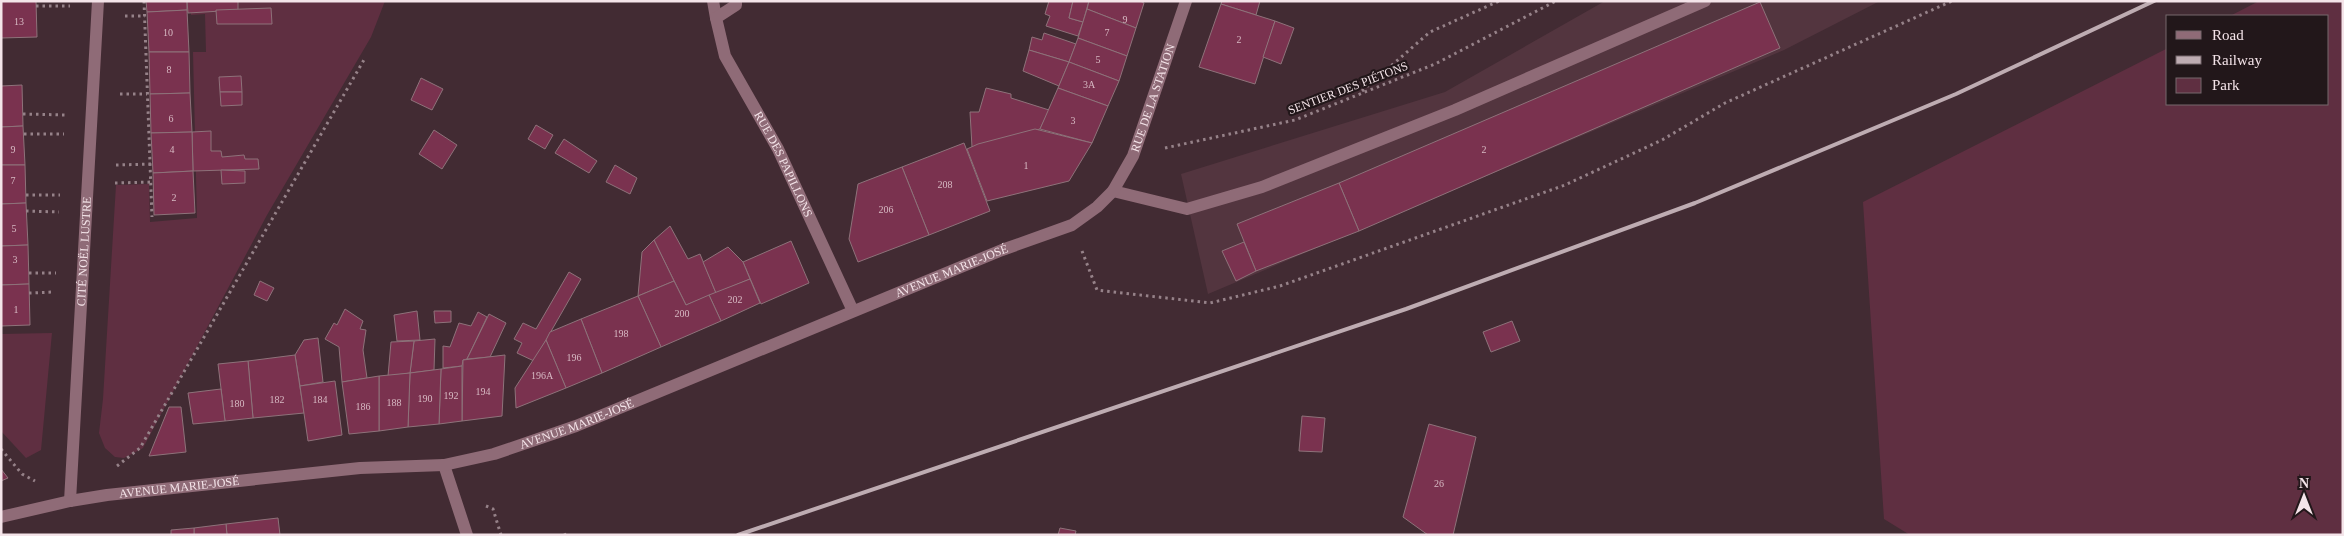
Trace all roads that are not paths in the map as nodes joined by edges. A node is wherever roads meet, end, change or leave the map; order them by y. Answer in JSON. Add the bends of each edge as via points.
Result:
{"nodes":[{"id":1,"x":98,"y":1,"type":"edge"},
{"id":2,"x":713,"y":1,"type":"edge"},
{"id":3,"x":736,"y":1,"type":"edge"},
{"id":4,"x":1186,"y":1,"type":"edge"},
{"id":5,"x":1705,"y":1,"type":"edge"},
{"id":6,"x":716,"y":18,"type":"junction"},
{"id":7,"x":1113,"y":191,"type":"junction"},
{"id":8,"x":853,"y":311,"type":"junction"},
{"id":9,"x":444,"y":465,"type":"junction"},
{"id":10,"x":70,"y":501,"type":"junction"},
{"id":11,"x":1,"y":517,"type":"edge"},
{"id":12,"x":466,"y":532,"type":"edge"}],
"edges":[{"from":1,"to":10,"type":"street","name":"CITÉ NOËL LUSTRE"},
{"from":2,"to":6,"type":"street","name":"RUE DES PAPILLONS"},
{"from":3,"to":6,"type":"street","via":[[736,5]]},
{"from":4,"to":7,"type":"street","name":"RUE DE LA STATION","via":[[1133,156]]},
{"from":5,"to":7,"type":"street","via":[[1446,113],[1262,187],[1187,209]]},
{"from":6,"to":8,"type":"street","name":"RUE DES PAPILLONS","via":[[725,56],[778,149]]},
{"from":7,"to":8,"type":"street","name":"AVENUE MARIE-JOSÉ","via":[[1072,225]]},
{"from":8,"to":9,"type":"street","name":"AVENUE MARIE-JOSÉ","via":[[576,426],[494,454]]},
{"from":9,"to":10,"type":"street","name":"AVENUE MARIE-JOSÉ","via":[[360,468]]},
{"from":9,"to":12,"type":"street"},
{"from":10,"to":11,"type":"street","name":"AVENUE MARIE-JOSÉ"}]}
